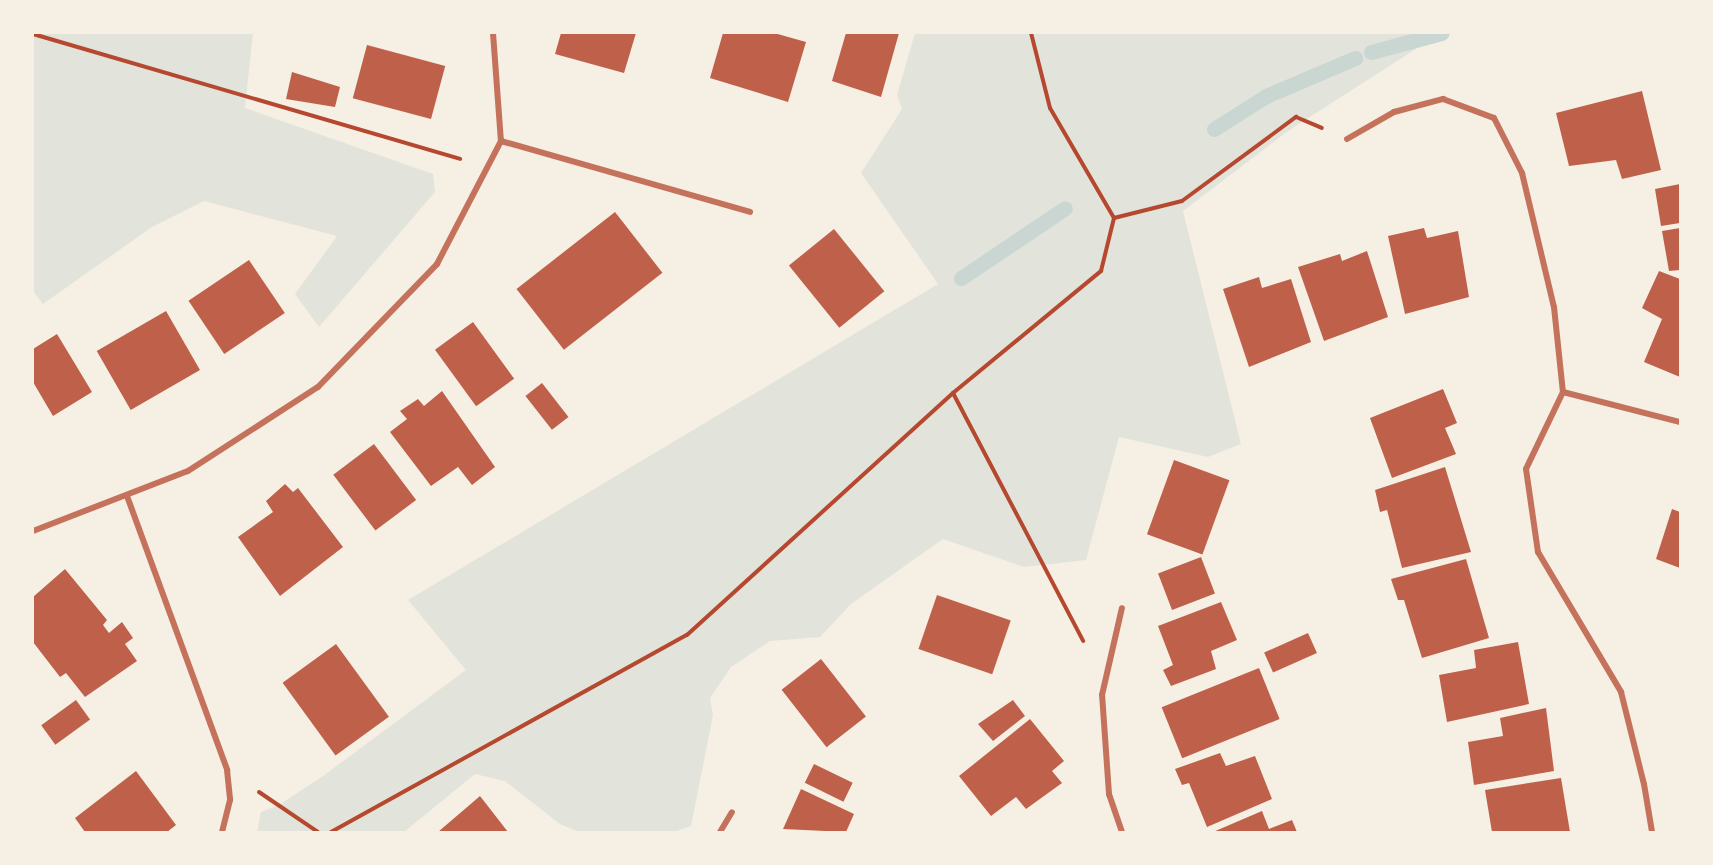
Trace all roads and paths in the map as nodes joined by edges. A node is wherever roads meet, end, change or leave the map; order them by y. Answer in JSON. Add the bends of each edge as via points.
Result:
{"nodes":[{"id":1,"x":494,"y":33,"type":"edge"},
{"id":2,"x":1030,"y":33,"type":"edge"},
{"id":3,"x":34,"y":35,"type":"edge"},
{"id":4,"x":1347,"y":139,"type":"joint"},
{"id":5,"x":501,"y":141,"type":"junction"},
{"id":6,"x":485,"y":171,"type":"junction"},
{"id":7,"x":750,"y":212,"type":"dead end"},
{"id":8,"x":1114,"y":218,"type":"junction"},
{"id":9,"x":1563,"y":392,"type":"junction"},
{"id":10,"x":953,"y":393,"type":"junction"},
{"id":11,"x":1680,"y":422,"type":"edge"},
{"id":12,"x":127,"y":496,"type":"junction"},
{"id":13,"x":33,"y":531,"type":"edge"},
{"id":14,"x":1122,"y":608,"type":"dead end"},
{"id":15,"x":1108,"y":668,"type":"junction"},
{"id":16,"x":227,"y":770,"type":"junction"},
{"id":17,"x":732,"y":812,"type":"dead end"},
{"id":18,"x":222,"y":832,"type":"edge"},
{"id":19,"x":318,"y":832,"type":"edge"},
{"id":20,"x":331,"y":832,"type":"edge"},
{"id":21,"x":720,"y":832,"type":"edge"},
{"id":22,"x":1122,"y":832,"type":"edge"},
{"id":23,"x":1652,"y":832,"type":"edge"}],
"edges":[{"from":1,"to":5,"type":"street"},
{"from":2,"to":8,"type":"path","via":[[1050,108]]},
{"from":3,"to":6,"type":"path","via":[[448,154]]},
{"from":4,"to":8,"type":"path","via":[[1296,117],[1182,201]]},
{"from":4,"to":9,"type":"street","via":[[1394,112],[1443,99],[1494,118],[1522,173],[1554,308]]},
{"from":5,"to":6,"type":"street"},
{"from":5,"to":7,"type":"street"},
{"from":6,"to":12,"type":"street","via":[[437,264],[318,387],[188,471]]},
{"from":8,"to":10,"type":"path","via":[[1101,271]]},
{"from":9,"to":11,"type":"street"},
{"from":9,"to":23,"type":"street","via":[[1526,469],[1538,552],[1621,692]]},
{"from":10,"to":15,"type":"path","via":[[1085,644]]},
{"from":10,"to":20,"type":"path","via":[[687,635]]},
{"from":12,"to":13,"type":"street"},
{"from":12,"to":16,"type":"street"},
{"from":14,"to":15,"type":"street"},
{"from":15,"to":22,"type":"street","via":[[1102,695],[1109,794]]},
{"from":16,"to":18,"type":"street","via":[[230,800]]},
{"from":16,"to":19,"type":"path"},
{"from":17,"to":21,"type":"street"}]}
